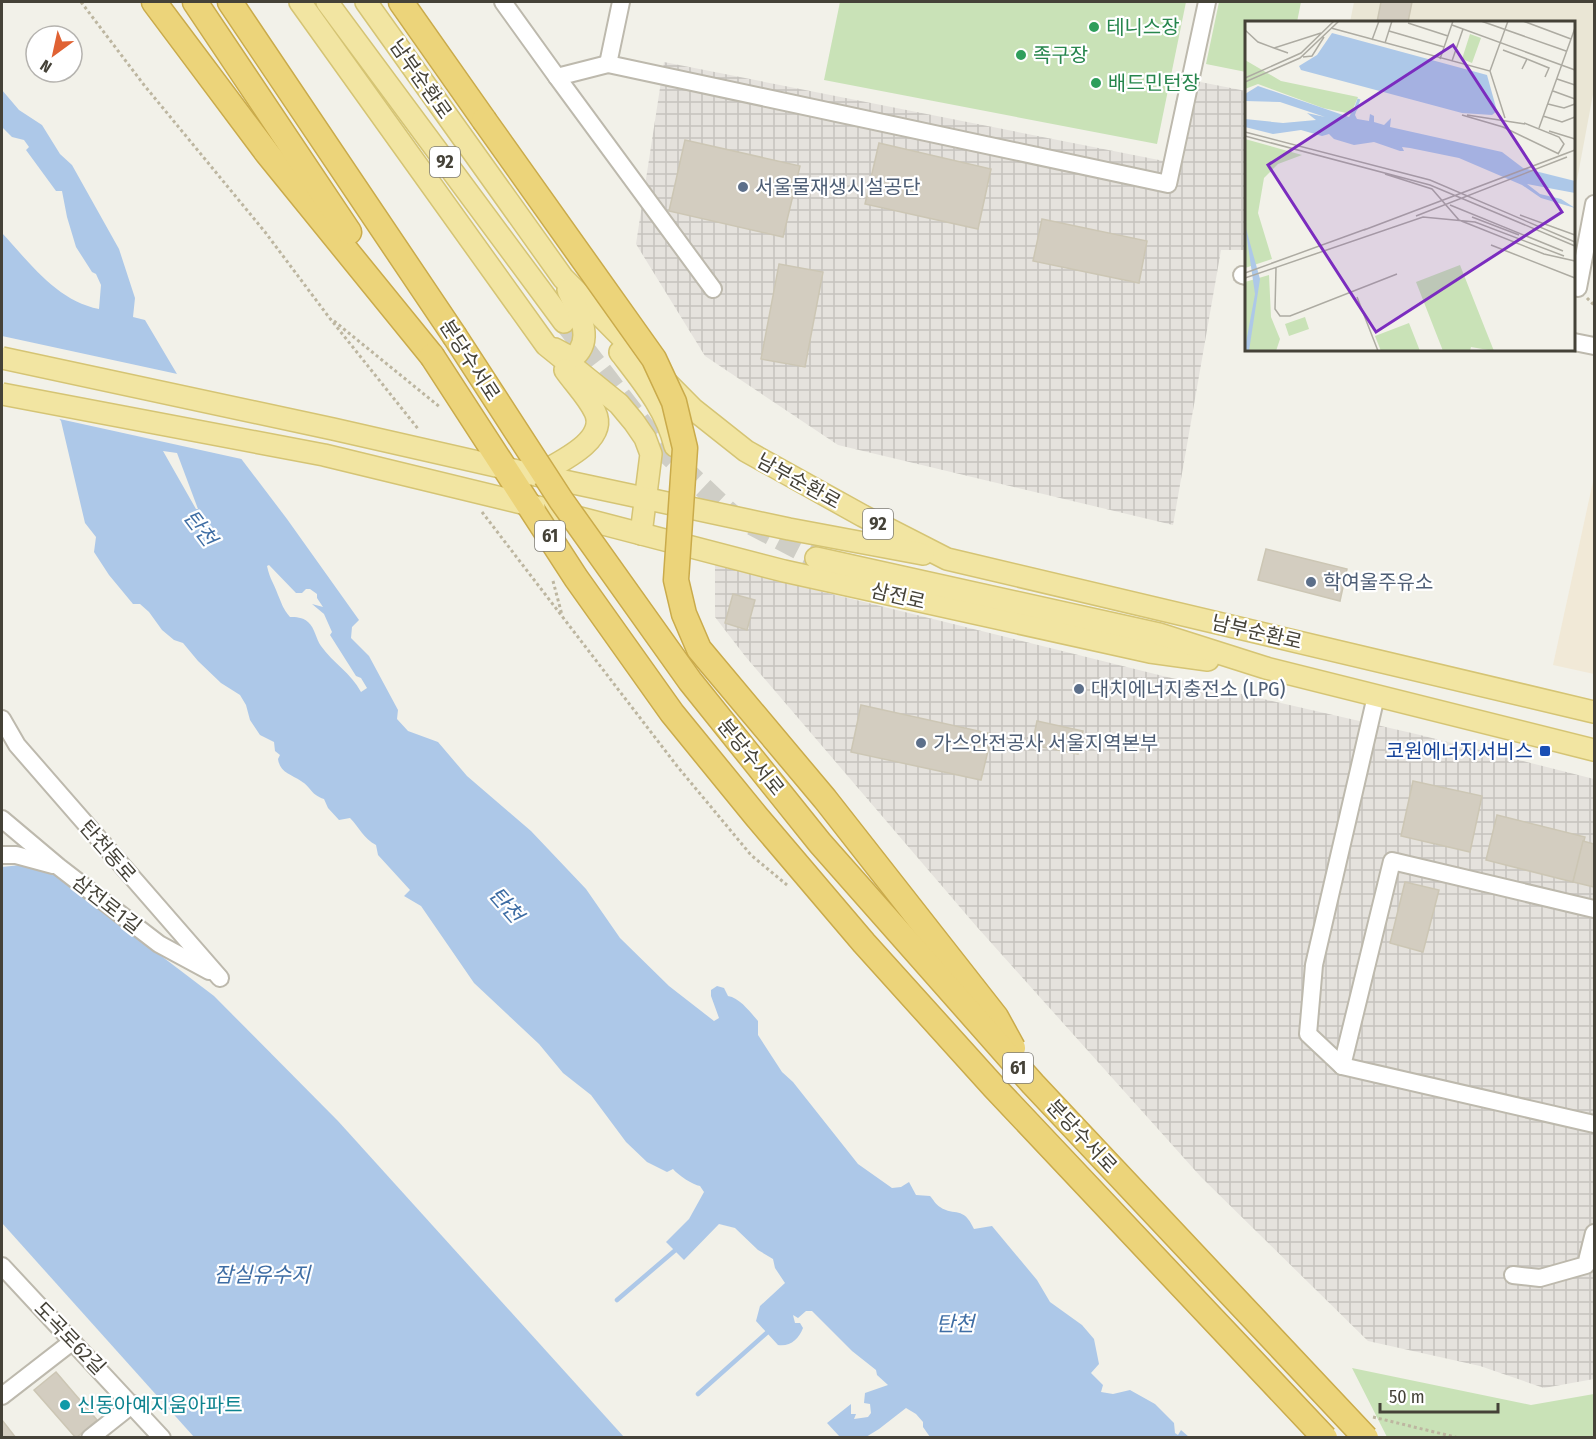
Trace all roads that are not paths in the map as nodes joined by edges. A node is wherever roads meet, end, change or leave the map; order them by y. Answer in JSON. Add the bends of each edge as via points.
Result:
{"nodes":[{"id":1,"x":154,"y":2,"type":"edge"},
{"id":2,"x":195,"y":2,"type":"edge"},
{"id":3,"x":230,"y":2,"type":"edge"},
{"id":4,"x":300,"y":2,"type":"edge"},
{"id":5,"x":327,"y":2,"type":"edge"},
{"id":6,"x":366,"y":2,"type":"edge"},
{"id":7,"x":400,"y":2,"type":"edge"},
{"id":8,"x":503,"y":2,"type":"edge"},
{"id":9,"x":621,"y":2,"type":"edge"},
{"id":10,"x":1207,"y":2,"type":"edge"},
{"id":11,"x":608,"y":64,"type":"junction"},
{"id":12,"x":557,"y":77,"type":"junction"},
{"id":13,"x":1594,"y":204,"type":"edge"},
{"id":14,"x":563,"y":278,"type":"junction"},
{"id":15,"x":1578,"y":288,"type":"dead end"},
{"id":16,"x":713,"y":289,"type":"dead end"},
{"id":17,"x":564,"y":322,"type":"tunnel mouth"},
{"id":18,"x":1575,"y":342,"type":"edge"},
{"id":19,"x":546,"y":345,"type":"junction"},
{"id":20,"x":1594,"y":346,"type":"edge"},
{"id":21,"x":432,"y":356,"type":"junction"},
{"id":22,"x":2,"y":358,"type":"edge"},
{"id":23,"x":2,"y":394,"type":"edge"},
{"id":24,"x":534,"y":474,"type":"junction"},
{"id":25,"x":646,"y":498,"type":"junction"},
{"id":26,"x":674,"y":504,"type":"junction"},
{"id":27,"x":641,"y":534,"type":"junction"},
{"id":28,"x":668,"y":541,"type":"junction"},
{"id":29,"x":816,"y":558,"type":"tunnel mouth"},
{"id":30,"x":947,"y":559,"type":"junction"},
{"id":31,"x":1266,"y":668,"type":"junction"},
{"id":32,"x":1376,"y":696,"type":"junction"},
{"id":33,"x":1594,"y":712,"type":"edge"},
{"id":34,"x":2,"y":719,"type":"edge"},
{"id":35,"x":1594,"y":750,"type":"edge"},
{"id":36,"x":2,"y":819,"type":"edge"},
{"id":37,"x":2,"y":855,"type":"edge"},
{"id":38,"x":58,"y":867,"type":"junction"},
{"id":39,"x":1594,"y":909,"type":"edge"},
{"id":40,"x":220,"y":978,"type":"joint"},
{"id":41,"x":1342,"y":1066,"type":"junction"},
{"id":42,"x":1033,"y":1084,"type":"junction"},
{"id":43,"x":1594,"y":1124,"type":"edge"},
{"id":44,"x":1594,"y":1233,"type":"edge"},
{"id":45,"x":2,"y":1266,"type":"edge"},
{"id":46,"x":1513,"y":1275,"type":"dead end"},
{"id":47,"x":73,"y":1341,"type":"junction"},
{"id":48,"x":2,"y":1396,"type":"edge"},
{"id":49,"x":133,"y":1404,"type":"junction"},
{"id":50,"x":90,"y":1437,"type":"edge"},
{"id":51,"x":162,"y":1437,"type":"edge"},
{"id":52,"x":1325,"y":1437,"type":"edge"},
{"id":53,"x":1366,"y":1437,"type":"edge"}],
"edges":[{"from":1,"to":21,"type":"highway","via":[[267,153]]},
{"from":2,"to":21,"type":"highway","name":"분당수서로","number":"61"},
{"from":3,"to":42,"type":"highway","name":"분당수서로","number":"61","bridge":true,"via":[[561,500],[690,681],[828,852]]},
{"from":4,"to":19,"type":"main road"},
{"from":5,"to":17,"type":"main road","name":"남부순환로","number":"92"},
{"from":6,"to":14,"type":"main road","name":"남부순환로","number":"92"},
{"from":7,"to":42,"type":"highway","bridge":true,"via":[[654,358],[675,402],[685,448],[676,580],[684,614],[699,650],[825,799],[996,1017]]},
{"from":8,"to":12,"type":"street"},
{"from":9,"to":11,"type":"street"},
{"from":10,"to":11,"type":"street","via":[[1168,184]]},
{"from":11,"to":12,"type":"street"},
{"from":12,"to":16,"type":"street"},
{"from":13,"to":15,"type":"street"},
{"from":14,"to":19,"type":"main road","via":[[582,324],[584,344],[575,356]]},
{"from":14,"to":26,"type":"main road","via":[[657,401],[675,449]]},
{"from":14,"to":30,"type":"main road","name":"남부순환로","number":"92","via":[[693,409],[746,451]]},
{"from":18,"to":20,"type":"street"},
{"from":19,"to":24,"type":"main road","via":[[595,411],[598,423],[596,432],[582,447]]},
{"from":19,"to":25,"type":"main road","via":[[619,404],[645,438],[651,454]]},
{"from":21,"to":52,"type":"highway","name":"분당수서로","number":"61","bridge":true,"via":[[576,578],[672,713],[756,816],[994,1087]]},
{"from":22,"to":24,"type":"main road","bridge":true},
{"from":23,"to":27,"type":"main road","name":"삼전로","bridge":true,"via":[[324,455]]},
{"from":24,"to":25,"type":"main road"},
{"from":25,"to":26,"type":"main road"},
{"from":25,"to":27,"type":"main road"},
{"from":26,"to":28,"type":"main road"},
{"from":26,"to":30,"type":"main road"},
{"from":27,"to":28,"type":"main road","name":"삼전로"},
{"from":28,"to":31,"type":"main road","name":"삼전로","via":[[784,571],[1150,652]]},
{"from":29,"to":31,"type":"main road","name":"남부순환로","number":"92","via":[[1159,634]]},
{"from":30,"to":33,"type":"main road","name":"남부순환로","number":"92"},
{"from":31,"to":32,"type":"main road","name":"남부순환로","number":"92"},
{"from":32,"to":35,"type":"main road","name":"남부순환로","number":"92"},
{"from":32,"to":41,"type":"street","via":[[1313,976],[1308,1034]]},
{"from":34,"to":40,"type":"street","name":"탄천동로","via":[[25,754]]},
{"from":36,"to":38,"type":"street","name":"삼전로1길"},
{"from":37,"to":38,"type":"street"},
{"from":38,"to":40,"type":"street","name":"삼전로1길","via":[[159,944]]},
{"from":39,"to":41,"type":"street","via":[[1392,861]]},
{"from":41,"to":43,"type":"street"},
{"from":42,"to":53,"type":"highway","name":"분당수서로","number":"61","bridge":true},
{"from":44,"to":46,"type":"street","via":[[1586,1265],[1540,1278]]},
{"from":45,"to":47,"type":"street","name":"도곡로62길"},
{"from":47,"to":48,"type":"street"},
{"from":47,"to":49,"type":"street","name":"도곡로62길"},
{"from":49,"to":50,"type":"street"},
{"from":49,"to":51,"type":"street","name":"도곡로62길"}]}
